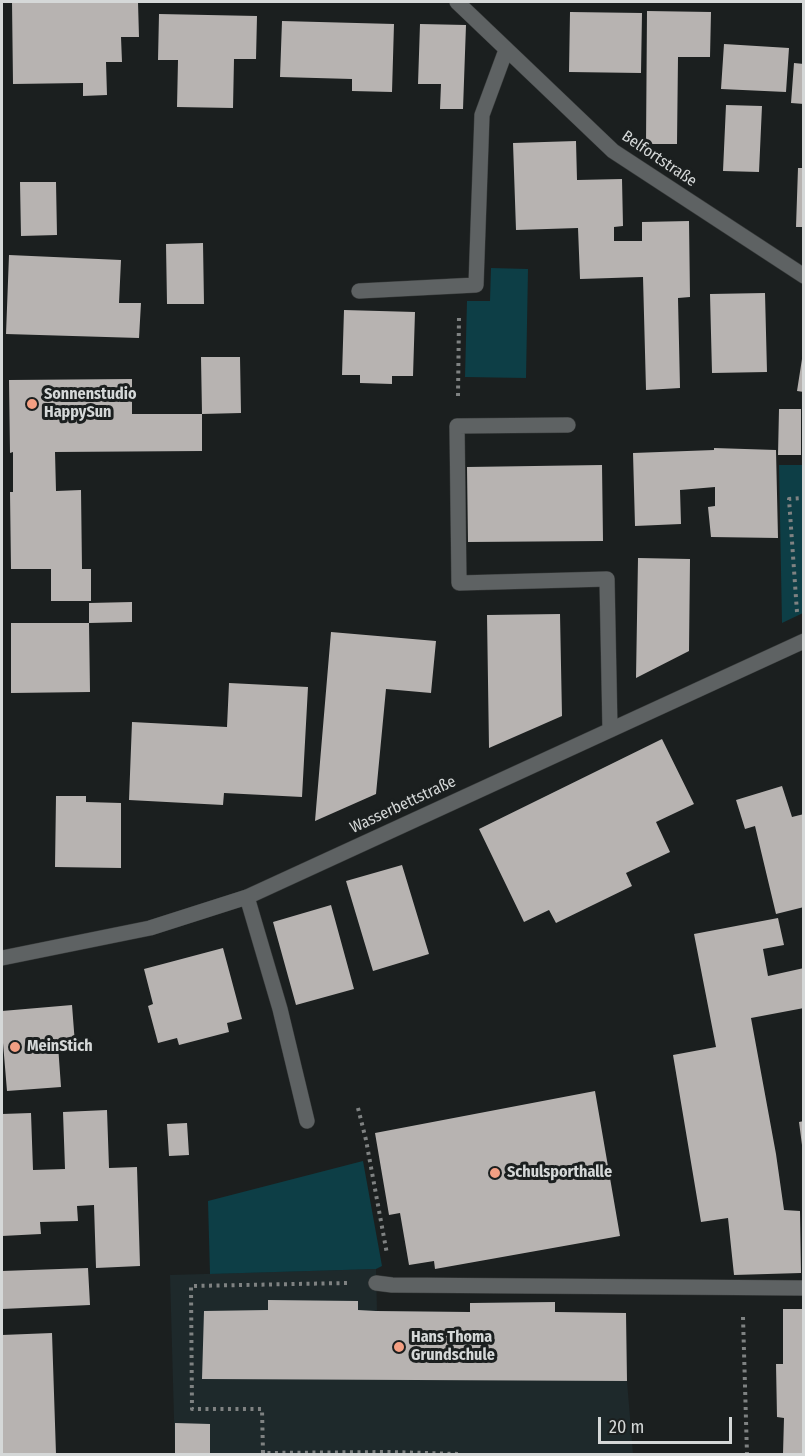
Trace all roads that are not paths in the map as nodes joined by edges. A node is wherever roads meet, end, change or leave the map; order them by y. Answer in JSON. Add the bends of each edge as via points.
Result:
{"nodes":[{"id":1,"x":457,"y":2,"type":"edge"},
{"id":2,"x":506,"y":50,"type":"junction"},
{"id":3,"x":804,"y":276,"type":"edge"},
{"id":4,"x":359,"y":291,"type":"dead end"},
{"id":5,"x":568,"y":425,"type":"dead end"},
{"id":6,"x":802,"y":641,"type":"edge"},
{"id":7,"x":610,"y":729,"type":"junction"},
{"id":8,"x":247,"y":897,"type":"junction"},
{"id":9,"x":2,"y":958,"type":"edge"},
{"id":10,"x":308,"y":1121,"type":"dead end"},
{"id":11,"x":376,"y":1283,"type":"road end"},
{"id":12,"x":804,"y":1288,"type":"edge"}],
"edges":[{"from":1,"to":2,"type":"street","name":"Belfortstraße"},
{"from":2,"to":3,"type":"street","name":"Belfortstraße","via":[[613,152]]},
{"from":2,"to":4,"type":"street","via":[[482,115],[476,285]]},
{"from":5,"to":7,"type":"street","via":[[457,426],[459,583],[607,579]]},
{"from":6,"to":7,"type":"street","name":"Wasserbettstraße"},
{"from":7,"to":8,"type":"street","name":"Wasserbettstraße"},
{"from":8,"to":9,"type":"street","name":"Wasserbettstraße","via":[[150,928]]},
{"from":8,"to":10,"type":"street"},
{"from":11,"to":12,"type":"street"}]}
